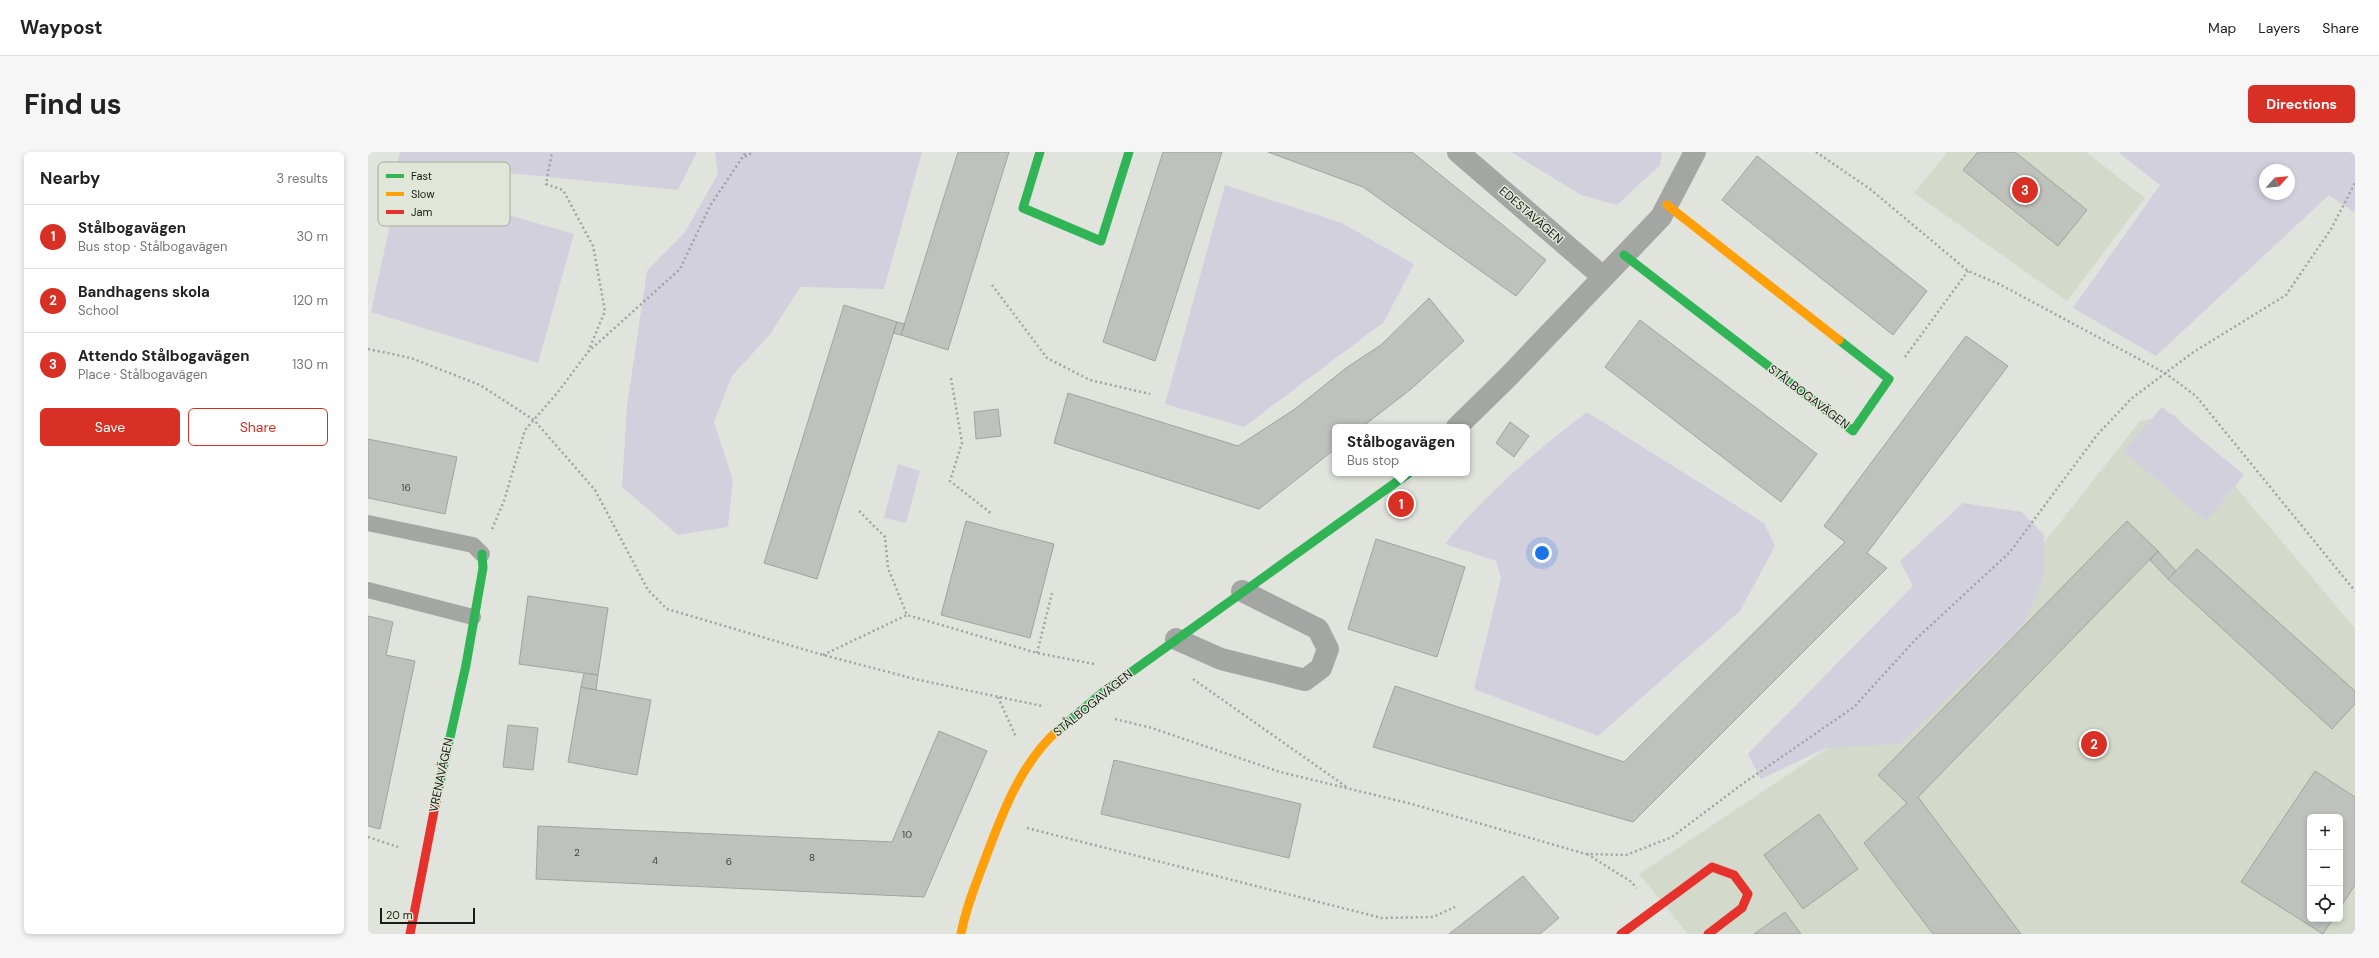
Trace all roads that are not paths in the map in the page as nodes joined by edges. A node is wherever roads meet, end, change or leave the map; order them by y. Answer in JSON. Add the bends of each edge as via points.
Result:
{"nodes":[{"id":1,"x":1040,"y":152,"type":"edge"},
{"id":2,"x":1129,"y":152,"type":"edge"},
{"id":3,"x":1458,"y":152,"type":"edge"},
{"id":4,"x":1696,"y":152,"type":"edge"},
{"id":5,"x":1666,"y":205,"type":"junction"},
{"id":6,"x":1624,"y":255,"type":"junction"},
{"id":7,"x":1603,"y":277,"type":"junction"},
{"id":8,"x":1460,"y":424,"type":"edge"},
{"id":9,"x":1405,"y":476,"type":"edge"},
{"id":10,"x":368,"y":523,"type":"edge"},
{"id":11,"x":482,"y":554,"type":"joint"},
{"id":12,"x":368,"y":590,"type":"edge"},
{"id":13,"x":1242,"y":591,"type":"junction"},
{"id":14,"x":473,"y":617,"type":"junction"},
{"id":15,"x":1176,"y":639,"type":"junction"},
{"id":16,"x":410,"y":934,"type":"edge"},
{"id":17,"x":960,"y":934,"type":"edge"},
{"id":18,"x":1621,"y":934,"type":"edge"},
{"id":19,"x":1708,"y":934,"type":"edge"}],
"edges":[{"from":1,"to":2,"type":"street","via":[[1023,208],[1101,241]]},
{"from":3,"to":7,"type":"street","name":"EDESTAVÄGEN"},
{"from":4,"to":5,"type":"street"},
{"from":5,"to":6,"type":"street","via":[[1661,217]]},
{"from":5,"to":6,"type":"street","name":"STÅLBOGAVÄGEN","via":[[1889,379],[1853,431]]},
{"from":6,"to":7,"type":"street"},
{"from":7,"to":8,"type":"street"},
{"from":9,"to":13,"type":"street","name":"STÅLBOGAVÄGEN"},
{"from":10,"to":11,"type":"lane","via":[[472,545]]},
{"from":11,"to":14,"type":"street","name":"VRENAVÄGEN","via":[[483,568]]},
{"from":12,"to":14,"type":"lane"},
{"from":13,"to":15,"type":"street","name":"STÅLBOGAVÄGEN"},
{"from":13,"to":15,"type":"street","via":[[1318,629],[1328,649],[1321,668],[1305,680],[1221,659]]},
{"from":14,"to":16,"type":"street","name":"VRENAVÄGEN","via":[[466,665],[424,855]]},
{"from":15,"to":17,"type":"street","name":"STÅLBOGAVÄGEN","via":[[1102,693],[1055,733],[1028,765],[999,820]]},
{"from":18,"to":19,"type":"street","via":[[1712,867],[1728,870],[1742,881],[1748,894],[1742,908]]}]}
